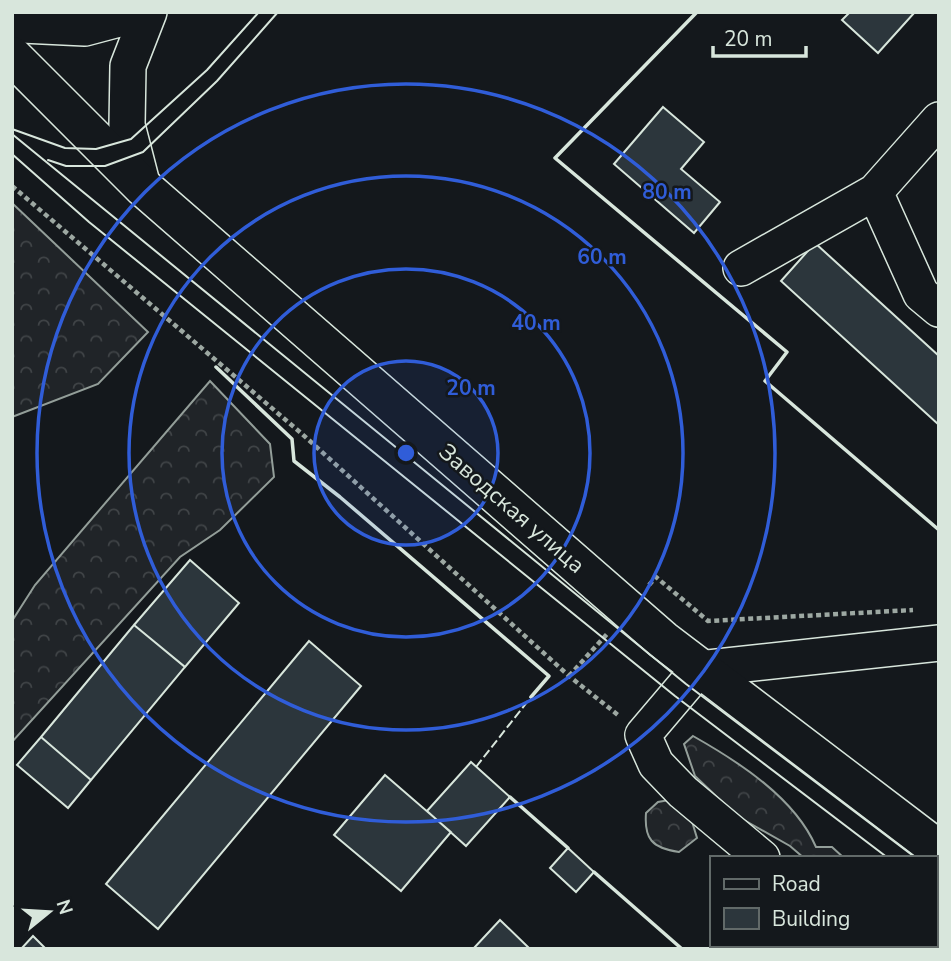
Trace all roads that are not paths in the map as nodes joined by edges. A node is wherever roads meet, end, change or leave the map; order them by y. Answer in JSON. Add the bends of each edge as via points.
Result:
{"nodes":[{"id":1,"x":147,"y":12,"type":"edge"},
{"id":2,"x":12,"y":22,"type":"edge"},
{"id":3,"x":12,"y":57,"type":"edge"},
{"id":4,"x":939,"y":120,"type":"edge"},
{"id":5,"x":143,"y":187,"type":"junction"},
{"id":6,"x":875,"y":192,"type":"junction"},
{"id":7,"x":741,"y":268,"type":"dead end"},
{"id":8,"x":939,"y":309,"type":"edge"},
{"id":9,"x":939,"y":643,"type":"edge"},
{"id":10,"x":699,"y":669,"type":"junction"},
{"id":11,"x":939,"y":850,"type":"edge"},
{"id":12,"x":760,"y":856,"type":"edge"}],
"edges":[{"from":1,"to":2,"type":"street","via":[[85,28]]},
{"from":1,"to":5,"type":"street","via":[[128,66],[127,125]]},
{"from":3,"to":5,"type":"main road","name":"Заводская улица"},
{"from":4,"to":6,"type":"street"},
{"from":5,"to":10,"type":"main road","name":"Заводская улица"},
{"from":6,"to":7,"type":"street"},
{"from":6,"to":8,"type":"street","via":[[921,294]]},
{"from":9,"to":10,"type":"street"},
{"from":10,"to":11,"type":"main road","name":"Заводская улица"},
{"from":10,"to":12,"type":"street","via":[[643,735],[656,764]]}]}
